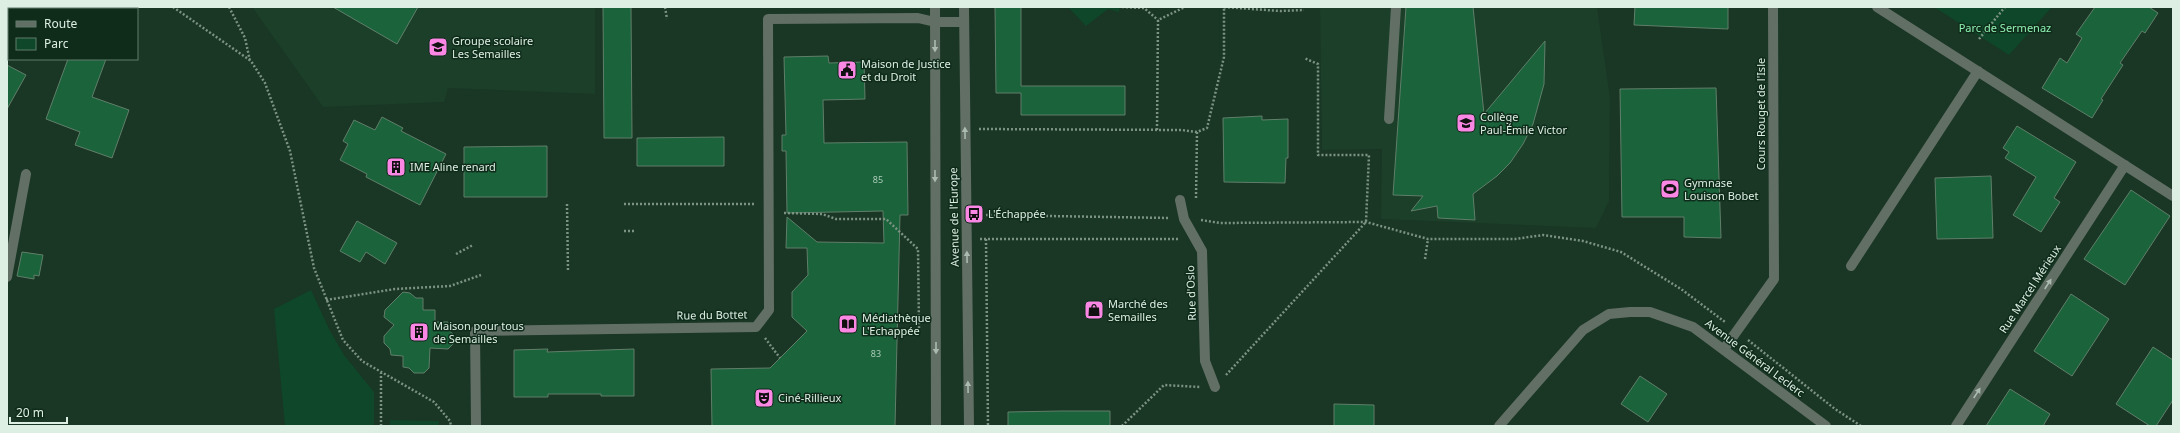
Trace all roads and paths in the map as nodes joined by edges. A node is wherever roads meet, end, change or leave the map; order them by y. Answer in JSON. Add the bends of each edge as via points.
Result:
{"nodes":[{"id":1,"x":173,"y":7,"type":"edge"},
{"id":2,"x":229,"y":7,"type":"edge"},
{"id":3,"x":664,"y":7,"type":"edge"},
{"id":4,"x":935,"y":7,"type":"edge"},
{"id":5,"x":964,"y":7,"type":"edge"},
{"id":6,"x":1122,"y":7,"type":"edge"},
{"id":7,"x":1185,"y":7,"type":"edge"},
{"id":8,"x":1224,"y":7,"type":"edge"},
{"id":9,"x":1396,"y":7,"type":"edge"},
{"id":10,"x":1773,"y":7,"type":"edge"},
{"id":11,"x":1877,"y":7,"type":"edge"},
{"id":12,"x":2005,"y":7,"type":"edge"},
{"id":13,"x":1304,"y":10,"type":"dead end"},
{"id":14,"x":667,"y":19,"type":"dead end"},
{"id":15,"x":1158,"y":20,"type":"junction"},
{"id":16,"x":935,"y":22,"type":"junction"},
{"id":17,"x":964,"y":22,"type":"junction"},
{"id":18,"x":1978,"y":39,"type":"dead end"},
{"id":19,"x":1304,"y":58,"type":"dead end"},
{"id":20,"x":250,"y":61,"type":"junction"},
{"id":21,"x":1978,"y":71,"type":"junction"},
{"id":22,"x":1389,"y":119,"type":"dead end"},
{"id":23,"x":976,"y":129,"type":"dead end"},
{"id":24,"x":1157,"y":130,"type":"junction"},
{"id":25,"x":1196,"y":132,"type":"junction"},
{"id":26,"x":2125,"y":165,"type":"junction"},
{"id":27,"x":26,"y":174,"type":"dead end"},
{"id":28,"x":2173,"y":196,"type":"edge"},
{"id":29,"x":1180,"y":200,"type":"dead end"},
{"id":30,"x":567,"y":204,"type":"dead end"},
{"id":31,"x":624,"y":204,"type":"dead end"},
{"id":32,"x":768,"y":204,"type":"junction"},
{"id":33,"x":1195,"y":204,"type":"dead end"},
{"id":34,"x":986,"y":215,"type":"dead end"},
{"id":35,"x":1184,"y":219,"type":"junction"},
{"id":36,"x":1366,"y":222,"type":"junction"},
{"id":37,"x":624,"y":231,"type":"dead end"},
{"id":38,"x":636,"y":231,"type":"dead end"},
{"id":39,"x":974,"y":239,"type":"dead end"},
{"id":40,"x":986,"y":239,"type":"junction"},
{"id":41,"x":1195,"y":239,"type":"junction"},
{"id":42,"x":1428,"y":239,"type":"junction"},
{"id":43,"x":473,"y":245,"type":"dead end"},
{"id":44,"x":918,"y":249,"type":"dead end"},
{"id":45,"x":456,"y":254,"type":"dead end"},
{"id":46,"x":1425,"y":259,"type":"dead end"},
{"id":47,"x":1851,"y":266,"type":"dead end"},
{"id":48,"x":568,"y":271,"type":"dead end"},
{"id":49,"x":481,"y":275,"type":"dead end"},
{"id":50,"x":7,"y":276,"type":"edge"},
{"id":51,"x":326,"y":300,"type":"junction"},
{"id":52,"x":756,"y":327,"type":"junction"},
{"id":53,"x":1737,"y":331,"type":"junction"},
{"id":54,"x":1724,"y":349,"type":"junction"},
{"id":55,"x":780,"y":358,"type":"dead end"},
{"id":56,"x":381,"y":373,"type":"junction"},
{"id":57,"x":1215,"y":387,"type":"junction"},
{"id":58,"x":381,"y":426,"type":"edge"},
{"id":59,"x":451,"y":426,"type":"edge"},
{"id":60,"x":476,"y":426,"type":"edge"},
{"id":61,"x":936,"y":426,"type":"edge"},
{"id":62,"x":968,"y":426,"type":"edge"},
{"id":63,"x":988,"y":426,"type":"edge"},
{"id":64,"x":1122,"y":426,"type":"edge"},
{"id":65,"x":1499,"y":426,"type":"edge"},
{"id":66,"x":1826,"y":426,"type":"edge"},
{"id":67,"x":1860,"y":426,"type":"edge"},
{"id":68,"x":1956,"y":426,"type":"edge"}],
"edges":[{"from":1,"to":20,"type":"path"},
{"from":2,"to":20,"type":"path","via":[[245,38]]},
{"from":3,"to":14,"type":"path"},
{"from":4,"to":16,"type":"street","name":"Avenue de l'Europe"},
{"from":5,"to":17,"type":"street","name":"Avenue de l'Europe"},
{"from":6,"to":15,"type":"path","via":[[1144,8]]},
{"from":7,"to":15,"type":"path"},
{"from":8,"to":13,"type":"path"},
{"from":8,"to":25,"type":"path","via":[[1224,57],[1207,128]]},
{"from":9,"to":22,"type":"street"},
{"from":10,"to":53,"type":"street","name":"Cours Rouget de l'Isle","via":[[1774,279]]},
{"from":11,"to":21,"type":"street"},
{"from":12,"to":18,"type":"path"},
{"from":15,"to":24,"type":"path"},
{"from":16,"to":17,"type":"street"},
{"from":16,"to":32,"type":"street","name":"Rue du Bottet","via":[[918,18],[768,19]]},
{"from":16,"to":61,"type":"street","name":"Avenue de l'Europe","one_way":true},
{"from":62,"to":17,"type":"street","name":"Avenue de l'Europe","one_way":true},
{"from":19,"to":36,"type":"path","via":[[1318,64],[1318,155],[1369,155]]},
{"from":20,"to":51,"type":"path","via":[[265,83],[290,151],[314,268]]},
{"from":21,"to":26,"type":"street"},
{"from":21,"to":47,"type":"street"},
{"from":23,"to":24,"type":"path"},
{"from":24,"to":25,"type":"path"},
{"from":25,"to":33,"type":"path"},
{"from":26,"to":28,"type":"street"},
{"from":68,"to":26,"type":"street","name":"Rue Marcel Mérieux","one_way":true},
{"from":27,"to":50,"type":"street"},
{"from":29,"to":35,"type":"street","name":"Rue d'Oslo"},
{"from":30,"to":48,"type":"path"},
{"from":31,"to":32,"type":"path"},
{"from":32,"to":44,"type":"path","via":[[782,214],[822,214],[836,219],[886,219]]},
{"from":32,"to":52,"type":"street","name":"Rue du Bottet","via":[[768,310]]},
{"from":34,"to":35,"type":"path"},
{"from":35,"to":36,"type":"path","via":[[1220,223]]},
{"from":35,"to":41,"type":"street","name":"Rue d'Oslo"},
{"from":36,"to":42,"type":"path"},
{"from":36,"to":57,"type":"path"},
{"from":37,"to":38,"type":"path"},
{"from":39,"to":40,"type":"path"},
{"from":40,"to":41,"type":"path"},
{"from":40,"to":63,"type":"path"},
{"from":41,"to":57,"type":"street","name":"Rue d'Oslo","via":[[1202,251],[1205,360]]},
{"from":42,"to":46,"type":"path"},
{"from":42,"to":53,"type":"path","via":[[1515,239],[1543,235],[1583,241],[1622,252],[1681,289]]},
{"from":43,"to":45,"type":"path"},
{"from":49,"to":51,"type":"path","via":[[450,286],[396,289]]},
{"from":51,"to":56,"type":"path","via":[[343,340],[362,361]]},
{"from":52,"to":55,"type":"path"},
{"from":52,"to":60,"type":"street","name":"Rue du Bottet","via":[[475,331]]},
{"from":53,"to":54,"type":"street","name":"Cours Rouget de l'Isle"},
{"from":53,"to":67,"type":"path"},
{"from":54,"to":65,"type":"street","name":"Avenue Général Leclerc","via":[[1693,327],[1672,318],[1650,312],[1609,314],[1583,330]]},
{"from":54,"to":66,"type":"street","name":"Avenue Général Leclerc"},
{"from":56,"to":58,"type":"path"},
{"from":56,"to":59,"type":"path","via":[[434,402],[450,421]]},
{"from":57,"to":64,"type":"path","via":[[1164,385]]}]}
